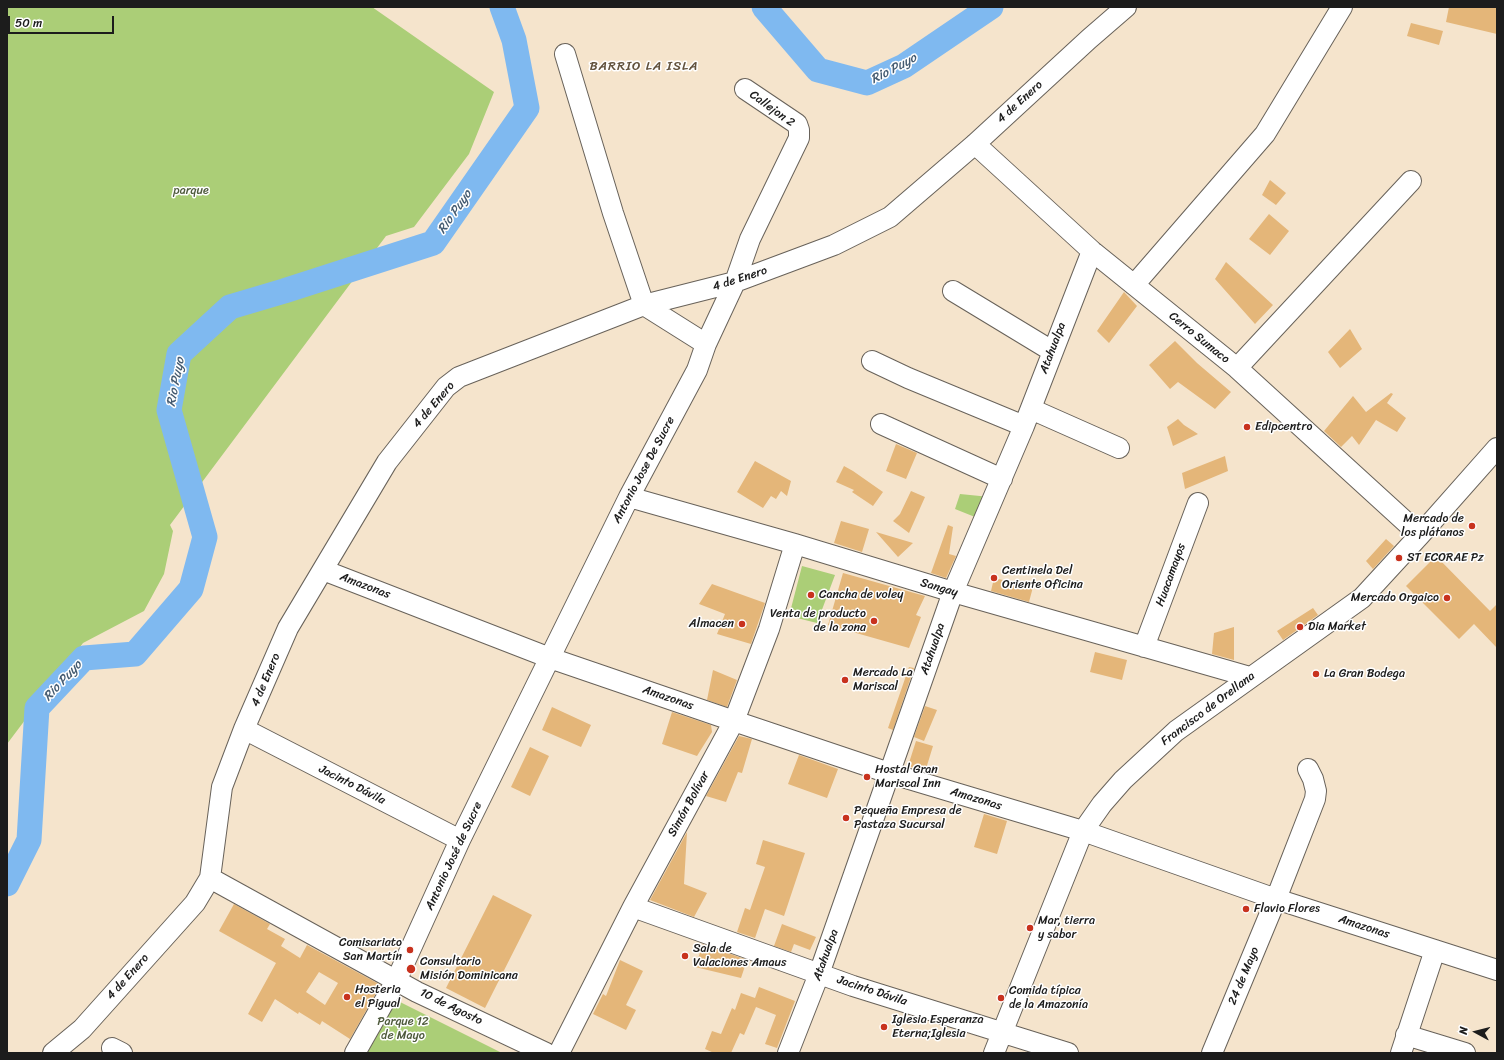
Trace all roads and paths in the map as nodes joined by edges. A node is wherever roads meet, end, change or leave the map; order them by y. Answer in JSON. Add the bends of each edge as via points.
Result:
{"nodes":[{"id":1,"x":1126,"y":7,"type":"edge"},
{"id":2,"x":1342,"y":7,"type":"edge"},
{"id":3,"x":565,"y":54,"type":"dead end"},
{"id":4,"x":745,"y":89,"type":"dead end"},
{"id":5,"x":799,"y":130,"type":"joint"},
{"id":6,"x":975,"y":144,"type":"junction"},
{"id":7,"x":1411,"y":182,"type":"dead end"},
{"id":8,"x":1092,"y":251,"type":"junction"},
{"id":9,"x":735,"y":282,"type":"junction"},
{"id":10,"x":1134,"y":285,"type":"junction"},
{"id":11,"x":953,"y":290,"type":"dead end"},
{"id":12,"x":644,"y":305,"type":"junction"},
{"id":13,"x":706,"y":344,"type":"junction"},
{"id":14,"x":1052,"y":351,"type":"junction"},
{"id":15,"x":872,"y":361,"type":"dead end"},
{"id":16,"x":1237,"y":368,"type":"junction"},
{"id":17,"x":1027,"y":418,"type":"junction"},
{"id":18,"x":881,"y":424,"type":"dead end"},
{"id":19,"x":1119,"y":448,"type":"dead end"},
{"id":20,"x":1497,"y":448,"type":"edge"},
{"id":21,"x":1002,"y":479,"type":"junction"},
{"id":22,"x":629,"y":497,"type":"junction"},
{"id":23,"x":1198,"y":503,"type":"dead end"},
{"id":24,"x":1420,"y":535,"type":"junction"},
{"id":25,"x":795,"y":544,"type":"junction"},
{"id":26,"x":323,"y":570,"type":"junction"},
{"id":27,"x":953,"y":592,"type":"junction"},
{"id":28,"x":1144,"y":647,"type":"junction"},
{"id":29,"x":550,"y":658,"type":"junction"},
{"id":30,"x":1250,"y":677,"type":"junction"},
{"id":31,"x":734,"y":721,"type":"junction"},
{"id":32,"x":244,"y":729,"type":"junction"},
{"id":33,"x":1308,"y":769,"type":"dead end"},
{"id":34,"x":889,"y":773,"type":"junction"},
{"id":35,"x":1083,"y":831,"type":"junction"},
{"id":36,"x":460,"y":840,"type":"junction"},
{"id":37,"x":210,"y":878,"type":"junction"},
{"id":38,"x":1276,"y":899,"type":"junction"},
{"id":39,"x":633,"y":907,"type":"junction"},
{"id":40,"x":1435,"y":950,"type":"junction"},
{"id":41,"x":1497,"y":970,"type":"edge"},
{"id":42,"x":820,"y":974,"type":"junction"},
{"id":43,"x":397,"y":979,"type":"junction"},
{"id":44,"x":1001,"y":1031,"type":"junction"},
{"id":45,"x":1404,"y":1044,"type":"edge"},
{"id":46,"x":53,"y":1053,"type":"edge"},
{"id":47,"x":355,"y":1053,"type":"edge"},
{"id":48,"x":546,"y":1053,"type":"edge"},
{"id":49,"x":559,"y":1053,"type":"edge"},
{"id":50,"x":788,"y":1053,"type":"edge"},
{"id":51,"x":994,"y":1053,"type":"edge"},
{"id":52,"x":1068,"y":1053,"type":"edge"},
{"id":53,"x":1212,"y":1053,"type":"edge"},
{"id":54,"x":1465,"y":1053,"type":"edge"}],
"edges":[{"from":1,"to":6,"type":"street","name":"4 de Enero"},
{"from":2,"to":10,"type":"street","via":[[1265,134]]},
{"from":3,"to":12,"type":"street"},
{"from":4,"to":5,"type":"street","name":"Callejon 2","via":[[796,124]]},
{"from":5,"to":9,"type":"street","name":"Antonio Jose De Sucre","via":[[799,138],[750,239]]},
{"from":6,"to":8,"type":"street","name":"Cerro Sumaco"},
{"from":6,"to":9,"type":"street","name":"4 de Enero","via":[[890,217],[834,245]]},
{"from":7,"to":16,"type":"street"},
{"from":8,"to":10,"type":"street","name":"Cerro Sumaco"},
{"from":8,"to":14,"type":"street","name":"Atahualpa"},
{"from":9,"to":12,"type":"street","name":"4 de Enero"},
{"from":9,"to":13,"type":"street","name":"Antonio Jose De Sucre"},
{"from":10,"to":16,"type":"street","name":"Cerro Sumaco"},
{"from":11,"to":14,"type":"street"},
{"from":12,"to":13,"type":"street"},
{"from":12,"to":26,"type":"street","name":"4 de Enero","via":[[459,377],[446,387],[387,462]]},
{"from":13,"to":22,"type":"street","name":"Antonio Jose De Sucre","via":[[697,370]]},
{"from":14,"to":17,"type":"street","name":"Atahualpa"},
{"from":15,"to":17,"type":"street","via":[[915,381]]},
{"from":16,"to":24,"type":"street","name":"Cerro Sumaco"},
{"from":17,"to":19,"type":"street"},
{"from":17,"to":21,"type":"street","name":"Atahualpa"},
{"from":18,"to":21,"type":"street"},
{"from":20,"to":24,"type":"street","name":"Francisco de Orellana"},
{"from":21,"to":27,"type":"street","name":"Atahualpa"},
{"from":22,"to":25,"type":"street","name":"Sangay"},
{"from":22,"to":29,"type":"street","name":"Antonio Jose De Sucre"},
{"from":23,"to":28,"type":"street","name":"Huacamayos"},
{"from":24,"to":30,"type":"street","name":"Francisco de Orellana","via":[[1362,598]]},
{"from":25,"to":27,"type":"street","name":"Sangay"},
{"from":25,"to":31,"type":"street","name":"Simón Bolívar","via":[[769,629]]},
{"from":26,"to":29,"type":"street","name":"Amazonas"},
{"from":26,"to":32,"type":"street","name":"4 de Enero","via":[[288,628]]},
{"from":27,"to":28,"type":"street","name":"Sangay"},
{"from":27,"to":34,"type":"street","name":"Atahualpa"},
{"from":28,"to":30,"type":"street","name":"Sangay"},
{"from":29,"to":31,"type":"street","name":"Amazonas"},
{"from":29,"to":36,"type":"street","name":"Antonio José de Sucre"},
{"from":30,"to":35,"type":"street","name":"Francisco de Orellana","via":[[1176,731],[1124,780],[1102,804]]},
{"from":31,"to":34,"type":"street","name":"Amazonas"},
{"from":31,"to":39,"type":"street","name":"Simón Bolívar"},
{"from":32,"to":36,"type":"street","name":"Jacinto Dávila"},
{"from":32,"to":37,"type":"street","name":"4 de Enero","via":[[222,787]]},
{"from":33,"to":38,"type":"street","name":"24 de Mayo","via":[[1314,779],[1315,799]]},
{"from":34,"to":35,"type":"street","name":"Amazonas"},
{"from":34,"to":42,"type":"street","name":"Atahualpa"},
{"from":35,"to":38,"type":"street","name":"Amazonas"},
{"from":35,"to":44,"type":"street","name":"Francisco de Orellana"},
{"from":36,"to":43,"type":"street","name":"Antonio José de Sucre"},
{"from":37,"to":43,"type":"street","name":"10 de Agosto"},
{"from":37,"to":46,"type":"street","name":"4 de Enero","via":[[195,903],[82,1029]]},
{"from":38,"to":40,"type":"street","name":"Amazonas"},
{"from":38,"to":53,"type":"street","name":"24 de Mayo"},
{"from":39,"to":42,"type":"street","name":"Jacinto Dávila"},
{"from":39,"to":49,"type":"street","name":"Simón Bolívar"},
{"from":40,"to":41,"type":"street","name":"Amazonas"},
{"from":40,"to":45,"type":"street"},
{"from":42,"to":44,"type":"street","name":"Jacinto Dávila"},
{"from":42,"to":50,"type":"street","name":"Atahualpa"},
{"from":43,"to":47,"type":"street","name":"Antonio José de Sucre"},
{"from":43,"to":48,"type":"street","name":"10 de Agosto","via":[[417,992]]},
{"from":44,"to":51,"type":"street","name":"Francisco de Orellana"},
{"from":44,"to":52,"type":"street","name":"Jacinto Dávila"},
{"from":45,"to":54,"type":"street"}]}
